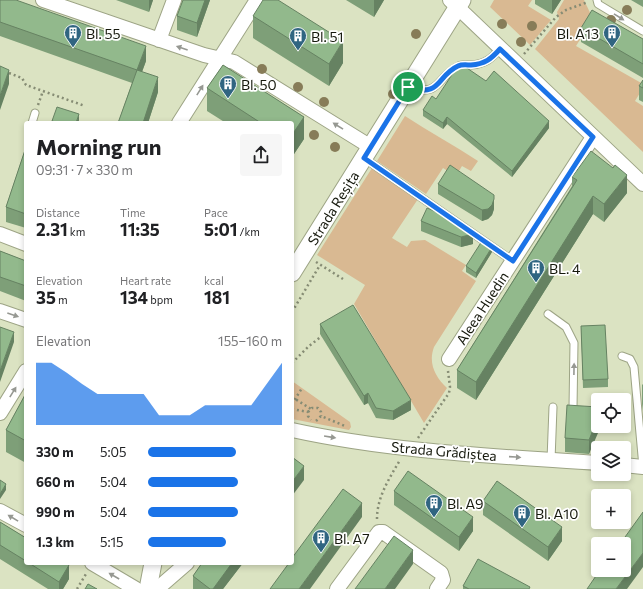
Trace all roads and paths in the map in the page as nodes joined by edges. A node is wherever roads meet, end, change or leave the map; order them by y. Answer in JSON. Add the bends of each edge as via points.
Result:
{"nodes":[{"id":1,"x":44,"y":0,"type":"edge"},
{"id":2,"x":174,"y":0,"type":"edge"},
{"id":3,"x":257,"y":0,"type":"edge"},
{"id":4,"x":595,"y":0,"type":"edge"},
{"id":5,"x":457,"y":2,"type":"edge"},
{"id":6,"x":643,"y":32,"type":"edge"},
{"id":7,"x":159,"y":40,"type":"junction"},
{"id":8,"x":500,"y":49,"type":"junction"},
{"id":9,"x":220,"y":58,"type":"junction"},
{"id":10,"x":516,"y":64,"type":"junction"},
{"id":11,"x":9,"y":73,"type":"edge"},
{"id":12,"x":408,"y":87,"type":"junction"},
{"id":13,"x":43,"y":91,"type":"junction"},
{"id":14,"x":85,"y":106,"type":"dead end"},
{"id":15,"x":35,"y":113,"type":"joint"},
{"id":16,"x":33,"y":121,"type":"edge"},
{"id":17,"x":180,"y":121,"type":"edge"},
{"id":18,"x":593,"y":137,"type":"junction"},
{"id":19,"x":367,"y":152,"type":"junction"},
{"id":20,"x":643,"y":184,"type":"edge"},
{"id":21,"x":0,"y":234,"type":"edge"},
{"id":22,"x":24,"y":243,"type":"edge"},
{"id":23,"x":303,"y":254,"type":"junction"},
{"id":24,"x":513,"y":261,"type":"junction"},
{"id":25,"x":320,"y":265,"type":"junction"},
{"id":26,"x":294,"y":270,"type":"edge"},
{"id":27,"x":343,"y":279,"type":"dead end"},
{"id":28,"x":294,"y":309,"type":"edge"},
{"id":29,"x":0,"y":311,"type":"edge"},
{"id":30,"x":548,"y":314,"type":"dead end"},
{"id":31,"x":24,"y":319,"type":"edge"},
{"id":32,"x":322,"y":336,"type":"edge"},
{"id":33,"x":622,"y":356,"type":"dead end"},
{"id":34,"x":449,"y":359,"type":"joint"},
{"id":35,"x":294,"y":361,"type":"edge"},
{"id":36,"x":24,"y":374,"type":"edge"},
{"id":37,"x":302,"y":388,"type":"dead end"},
{"id":38,"x":294,"y":397,"type":"edge"},
{"id":39,"x":294,"y":399,"type":"edge"},
{"id":40,"x":553,"y":407,"type":"dead end"},
{"id":41,"x":573,"y":408,"type":"edge"},
{"id":42,"x":294,"y":409,"type":"edge"},
{"id":43,"x":310,"y":409,"type":"junction"},
{"id":44,"x":308,"y":412,"type":"junction"},
{"id":45,"x":0,"y":413,"type":"edge"},
{"id":46,"x":321,"y":416,"type":"junction"},
{"id":47,"x":348,"y":426,"type":"dead end"},
{"id":48,"x":294,"y":430,"type":"edge"},
{"id":49,"x":418,"y":438,"type":"dead end"},
{"id":50,"x":407,"y":448,"type":"junction"},
{"id":51,"x":551,"y":460,"type":"junction"},
{"id":52,"x":591,"y":463,"type":"edge"},
{"id":53,"x":631,"y":466,"type":"edge"},
{"id":54,"x":643,"y":467,"type":"edge"},
{"id":55,"x":0,"y":511,"type":"edge"},
{"id":56,"x":24,"y":524,"type":"edge"},
{"id":57,"x":379,"y":532,"type":"junction"},
{"id":58,"x":91,"y":565,"type":"edge"},
{"id":59,"x":95,"y":565,"type":"edge"},
{"id":60,"x":153,"y":565,"type":"edge"},
{"id":61,"x":185,"y":565,"type":"edge"},
{"id":62,"x":78,"y":589,"type":"edge"},
{"id":63,"x":136,"y":589,"type":"edge"},
{"id":64,"x":148,"y":589,"type":"edge"},
{"id":65,"x":156,"y":589,"type":"edge"},
{"id":66,"x":337,"y":589,"type":"edge"},
{"id":67,"x":437,"y":589,"type":"edge"}],
"edges":[{"from":1,"to":7,"type":"street"},
{"from":2,"to":7,"type":"street"},
{"from":3,"to":9,"type":"street"},
{"from":4,"to":6,"type":"lane","one_way":true},
{"from":4,"to":10,"type":"path","via":[[566,10],[556,17]]},
{"from":5,"to":8,"type":"street"},
{"from":5,"to":12,"type":"street","name":"Strada Reșița"},
{"from":9,"to":7,"type":"street","one_way":true},
{"from":8,"to":10,"type":"street"},
{"from":8,"to":12,"type":"lane","via":[[485,62],[459,66],[430,89]]},
{"from":17,"to":9,"type":"street","one_way":true},
{"from":19,"to":9,"type":"street","one_way":true,"via":[[234,62]]},
{"from":10,"to":18,"type":"street"},
{"from":11,"to":13,"type":"path","via":[[22,78],[26,85]]},
{"from":12,"to":19,"type":"street","name":"Strada Reșița"},
{"from":13,"to":14,"type":"path"},
{"from":13,"to":15,"type":"path"},
{"from":15,"to":16,"type":"lane"},
{"from":18,"to":20,"type":"street"},
{"from":18,"to":24,"type":"street","name":"Aleea Huedin"},
{"from":19,"to":23,"type":"street","name":"Strada Reșița"},
{"from":19,"to":24,"type":"lane"},
{"from":21,"to":22,"type":"street"},
{"from":23,"to":25,"type":"path"},
{"from":23,"to":26,"type":"street","name":"Strada Reșița"},
{"from":24,"to":34,"type":"street","name":"Aleea Huedin"},
{"from":25,"to":27,"type":"path"},
{"from":25,"to":28,"type":"path"},
{"from":29,"to":31,"type":"street","one_way":true},
{"from":41,"to":30,"type":"lane","one_way":true,"via":[[574,343],[566,327]]},
{"from":32,"to":35,"type":"path"},
{"from":33,"to":54,"type":"lane","via":[[630,359],[634,367]]},
{"from":34,"to":49,"type":"path","via":[[449,393]]},
{"from":45,"to":36,"type":"street","one_way":true},
{"from":37,"to":38,"type":"path"},
{"from":39,"to":43,"type":"path"},
{"from":40,"to":51,"type":"lane"},
{"from":42,"to":44,"type":"path"},
{"from":43,"to":44,"type":"path"},
{"from":43,"to":46,"type":"path","via":[[318,408]]},
{"from":44,"to":46,"type":"path","via":[[309,418],[313,421],[318,421]]},
{"from":46,"to":47,"type":"path"},
{"from":48,"to":50,"type":"street","name":"Strada Grădiștea","one_way":true},
{"from":50,"to":51,"type":"street","name":"Strada Grădiștea","one_way":true},
{"from":50,"to":57,"type":"path","via":[[380,498],[377,513]]},
{"from":51,"to":52,"type":"street","name":"Strada Grădiștea"},
{"from":53,"to":54,"type":"street"},
{"from":56,"to":55,"type":"street","one_way":true},
{"from":57,"to":66,"type":"street"},
{"from":57,"to":67,"type":"street","via":[[383,532],[441,573],[443,580]]},
{"from":58,"to":62,"type":"path"},
{"from":63,"to":59,"type":"street","one_way":true},
{"from":60,"to":64,"type":"street"},
{"from":61,"to":65,"type":"street"}]}
